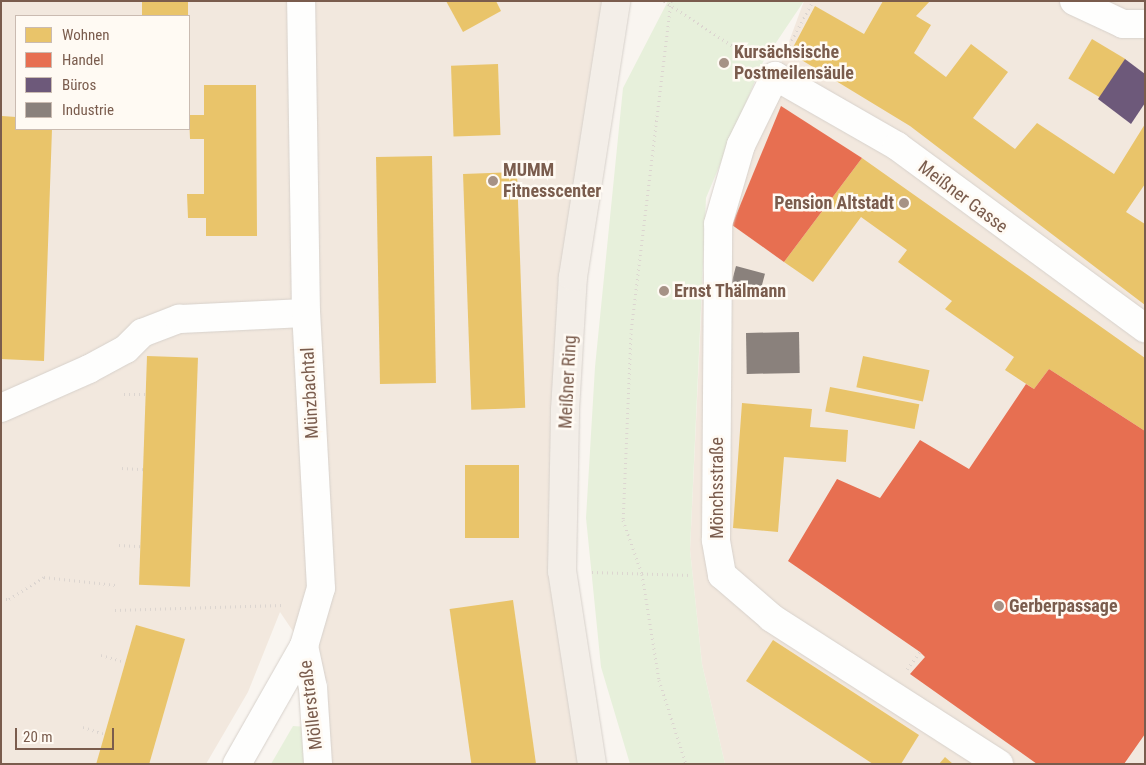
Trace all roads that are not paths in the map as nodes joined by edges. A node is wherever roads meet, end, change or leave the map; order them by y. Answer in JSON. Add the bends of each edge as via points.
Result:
{"nodes":[{"id":1,"x":301,"y":1,"type":"edge"},
{"id":2,"x":616,"y":1,"type":"edge"},
{"id":3,"x":1074,"y":1,"type":"edge"},
{"id":4,"x":1145,"y":24,"type":"edge"},
{"id":5,"x":775,"y":76,"type":"joint"},
{"id":6,"x":306,"y":313,"type":"junction"},
{"id":7,"x":1145,"y":328,"type":"edge"},
{"id":8,"x":1,"y":408,"type":"edge"},
{"id":9,"x":304,"y":646,"type":"junction"},
{"id":10,"x":237,"y":764,"type":"edge"},
{"id":11,"x":318,"y":764,"type":"edge"},
{"id":12,"x":592,"y":764,"type":"edge"},
{"id":13,"x":999,"y":764,"type":"edge"}],
"edges":[{"from":1,"to":6,"type":"street","name":"Münzbachtal"},
{"from":2,"to":12,"type":"main road","name":"Meißner Ring","via":[[573,277],[562,571]]},
{"from":3,"to":4,"type":"street","via":[[1123,24]]},
{"from":5,"to":7,"type":"street","name":"Meißner Gasse","via":[[897,146]]},
{"from":5,"to":13,"type":"street","name":"Mönchsstraße","via":[[741,145],[718,224],[716,540],[722,575],[772,618]]},
{"from":6,"to":8,"type":"street","via":[[179,320],[142,333],[104,361]]},
{"from":6,"to":9,"type":"street","name":"Münzbachtal","via":[[321,588]]},
{"from":9,"to":10,"type":"street","name":"Münzbachtal"},
{"from":9,"to":11,"type":"street","name":"Möllerstraße","via":[[313,688]]}]}
